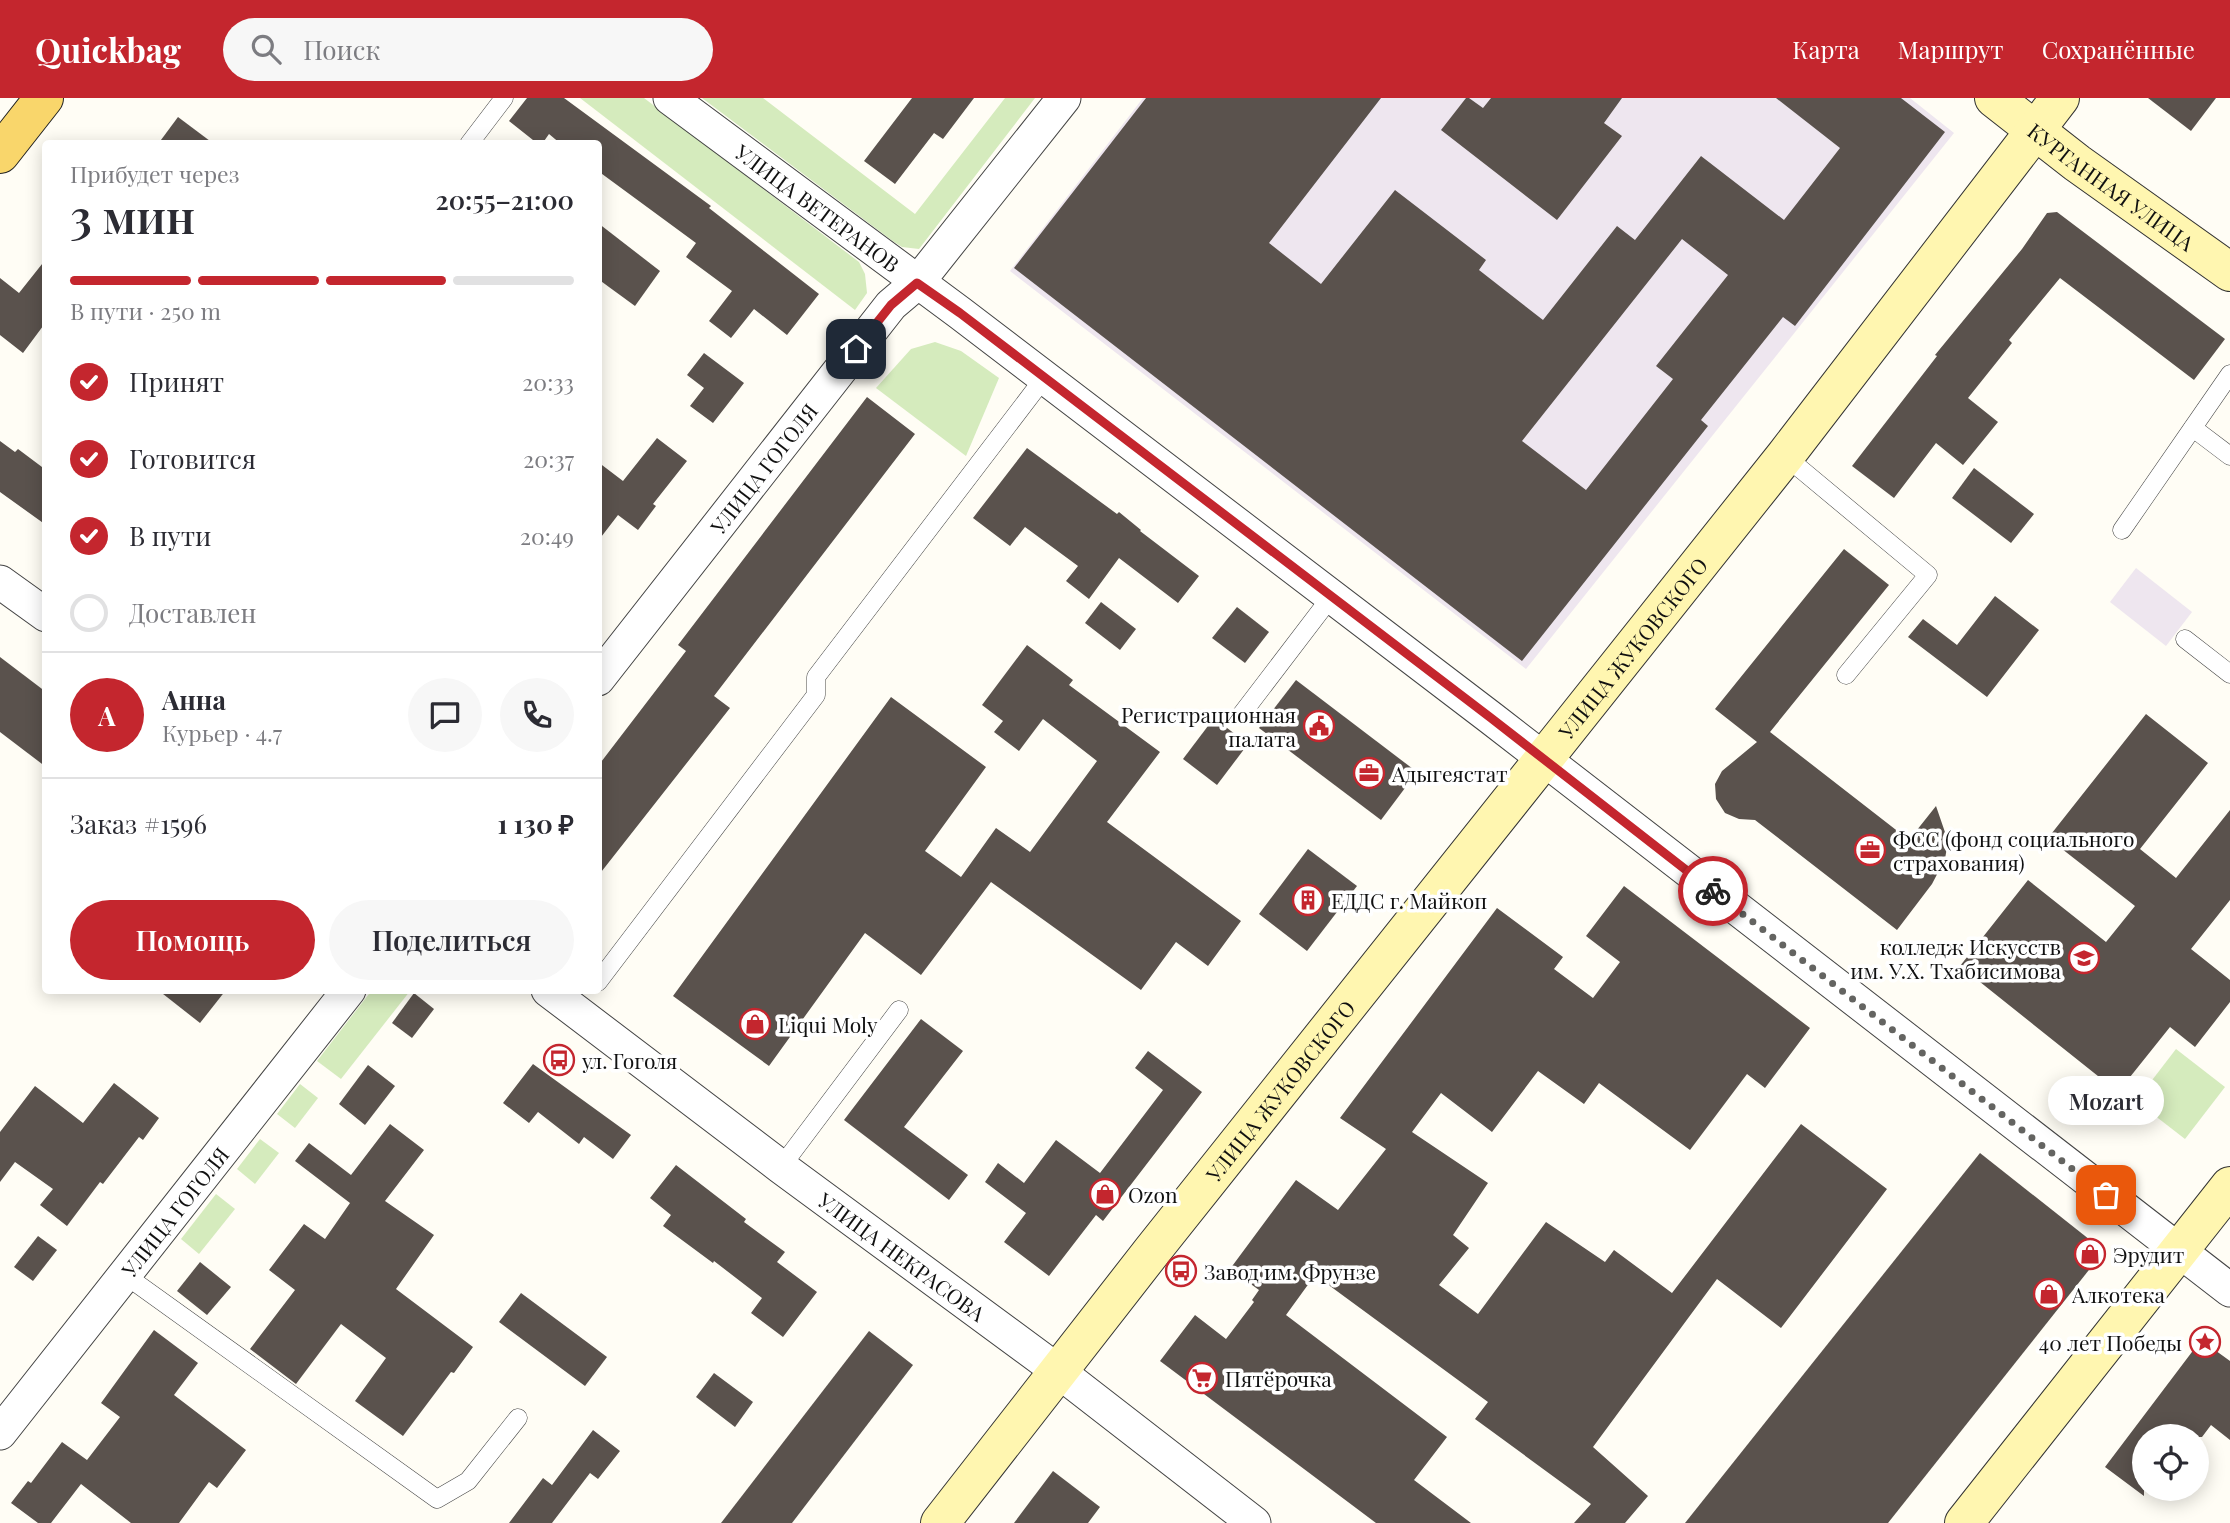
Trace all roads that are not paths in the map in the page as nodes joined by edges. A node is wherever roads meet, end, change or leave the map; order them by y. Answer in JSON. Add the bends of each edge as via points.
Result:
{"nodes":[{"id":1,"x":44,"y":98,"type":"edge"},
{"id":2,"x":504,"y":98,"type":"edge"},
{"id":3,"x":670,"y":98,"type":"edge"},
{"id":4,"x":1064,"y":98,"type":"edge"},
{"id":5,"x":1994,"y":98,"type":"edge"},
{"id":6,"x":2060,"y":98,"type":"edge"},
{"id":7,"x":2036,"y":131,"type":"junction"},
{"id":8,"x":472,"y":140,"type":"edge"},
{"id":9,"x":0,"y":154,"type":"edge"},
{"id":10,"x":2230,"y":272,"type":"edge"},
{"id":11,"x":917,"y":283,"type":"junction"},
{"id":12,"x":2230,"y":374,"type":"edge"},
{"id":13,"x":1044,"y":377,"type":"junction"},
{"id":14,"x":2193,"y":428,"type":"junction"},
{"id":15,"x":1785,"y":456,"type":"junction"},
{"id":16,"x":2230,"y":456,"type":"edge"},
{"id":17,"x":2122,"y":530,"type":"dead end"},
{"id":18,"x":0,"y":582,"type":"edge"},
{"id":19,"x":1331,"y":597,"type":"junction"},
{"id":20,"x":42,"y":612,"type":"edge"},
{"id":21,"x":2185,"y":639,"type":"dead end"},
{"id":22,"x":602,"y":674,"type":"edge"},
{"id":23,"x":2230,"y":674,"type":"edge"},
{"id":24,"x":1846,"y":675,"type":"dead end"},
{"id":25,"x":1241,"y":715,"type":"dead end"},
{"id":26,"x":1544,"y":759,"type":"junction"},
{"id":27,"x":602,"y":977,"type":"edge"},
{"id":28,"x":346,"y":994,"type":"edge"},
{"id":29,"x":561,"y":994,"type":"edge"},
{"id":30,"x":584,"y":1001,"type":"edge"},
{"id":31,"x":899,"y":1010,"type":"dead end"},
{"id":32,"x":781,"y":1167,"type":"junction"},
{"id":33,"x":2230,"y":1186,"type":"edge"},
{"id":34,"x":2179,"y":1250,"type":"junction"},
{"id":35,"x":125,"y":1275,"type":"junction"},
{"id":36,"x":2230,"y":1290,"type":"edge"},
{"id":37,"x":1058,"y":1371,"type":"junction"},
{"id":38,"x":518,"y":1418,"type":"dead end"},
{"id":39,"x":0,"y":1433,"type":"edge"},
{"id":40,"x":940,"y":1523,"type":"edge"},
{"id":41,"x":1255,"y":1523,"type":"edge"},
{"id":42,"x":1964,"y":1523,"type":"edge"}],
"edges":[{"from":1,"to":9,"type":"main road"},
{"from":2,"to":8,"type":"lane"},
{"from":3,"to":11,"type":"street","name":"УЛИЦА ВЕТЕРАНОВ"},
{"from":4,"to":11,"type":"street","name":"УЛИЦА ГОГОЛЯ"},
{"from":5,"to":7,"type":"street","name":"КУРГАННАЯ УЛИЦА"},
{"from":6,"to":7,"type":"street","name":"УЛИЦА ЖУКОВСКОГО"},
{"from":7,"to":10,"type":"street","name":"КУРГАННАЯ УЛИЦА"},
{"from":7,"to":15,"type":"street","name":"УЛИЦА ЖУКОВСКОГО"},
{"from":11,"to":13,"type":"street","name":"УЛИЦА ВЕТЕРАНОВ"},
{"from":11,"to":22,"type":"street","name":"УЛИЦА ГОГОЛЯ","via":[[891,305]]},
{"from":12,"to":14,"type":"lane"},
{"from":13,"to":19,"type":"street","name":"УЛИЦА ВЕТЕРАНОВ"},
{"from":13,"to":27,"type":"lane","via":[[816,677],[816,695]]},
{"from":14,"to":16,"type":"lane"},
{"from":14,"to":17,"type":"lane"},
{"from":15,"to":24,"type":"lane","via":[[1928,575]]},
{"from":15,"to":26,"type":"street","name":"УЛИЦА ЖУКОВСКОГО"},
{"from":18,"to":20,"type":"street"},
{"from":19,"to":25,"type":"lane"},
{"from":19,"to":26,"type":"street","name":"УЛИЦА ВЕТЕРАНОВ"},
{"from":21,"to":23,"type":"lane"},
{"from":26,"to":34,"type":"street","name":"УЛИЦА ВЕТЕРАНОВ"},
{"from":26,"to":37,"type":"street","name":"УЛИЦА ЖУКОВСКОГО"},
{"from":28,"to":35,"type":"street","name":"УЛИЦА ГОГОЛЯ"},
{"from":29,"to":30,"type":"street","name":"УЛИЦА НЕКРАСОВА"},
{"from":30,"to":32,"type":"street","name":"УЛИЦА НЕКРАСОВА"},
{"from":31,"to":32,"type":"lane"},
{"from":32,"to":37,"type":"street","name":"УЛИЦА НЕКРАСОВА"},
{"from":33,"to":34,"type":"street"},
{"from":34,"to":36,"type":"street","name":"УЛИЦА ВЕТЕРАНОВ"},
{"from":34,"to":42,"type":"street"},
{"from":35,"to":38,"type":"lane","via":[[437,1499],[468,1481]]},
{"from":35,"to":39,"type":"street","name":"УЛИЦА ГОГОЛЯ"},
{"from":37,"to":40,"type":"street","name":"УЛИЦА ЖУКОВСКОГО"},
{"from":37,"to":41,"type":"street","name":"УЛИЦА НЕКРАСОВА"}]}
